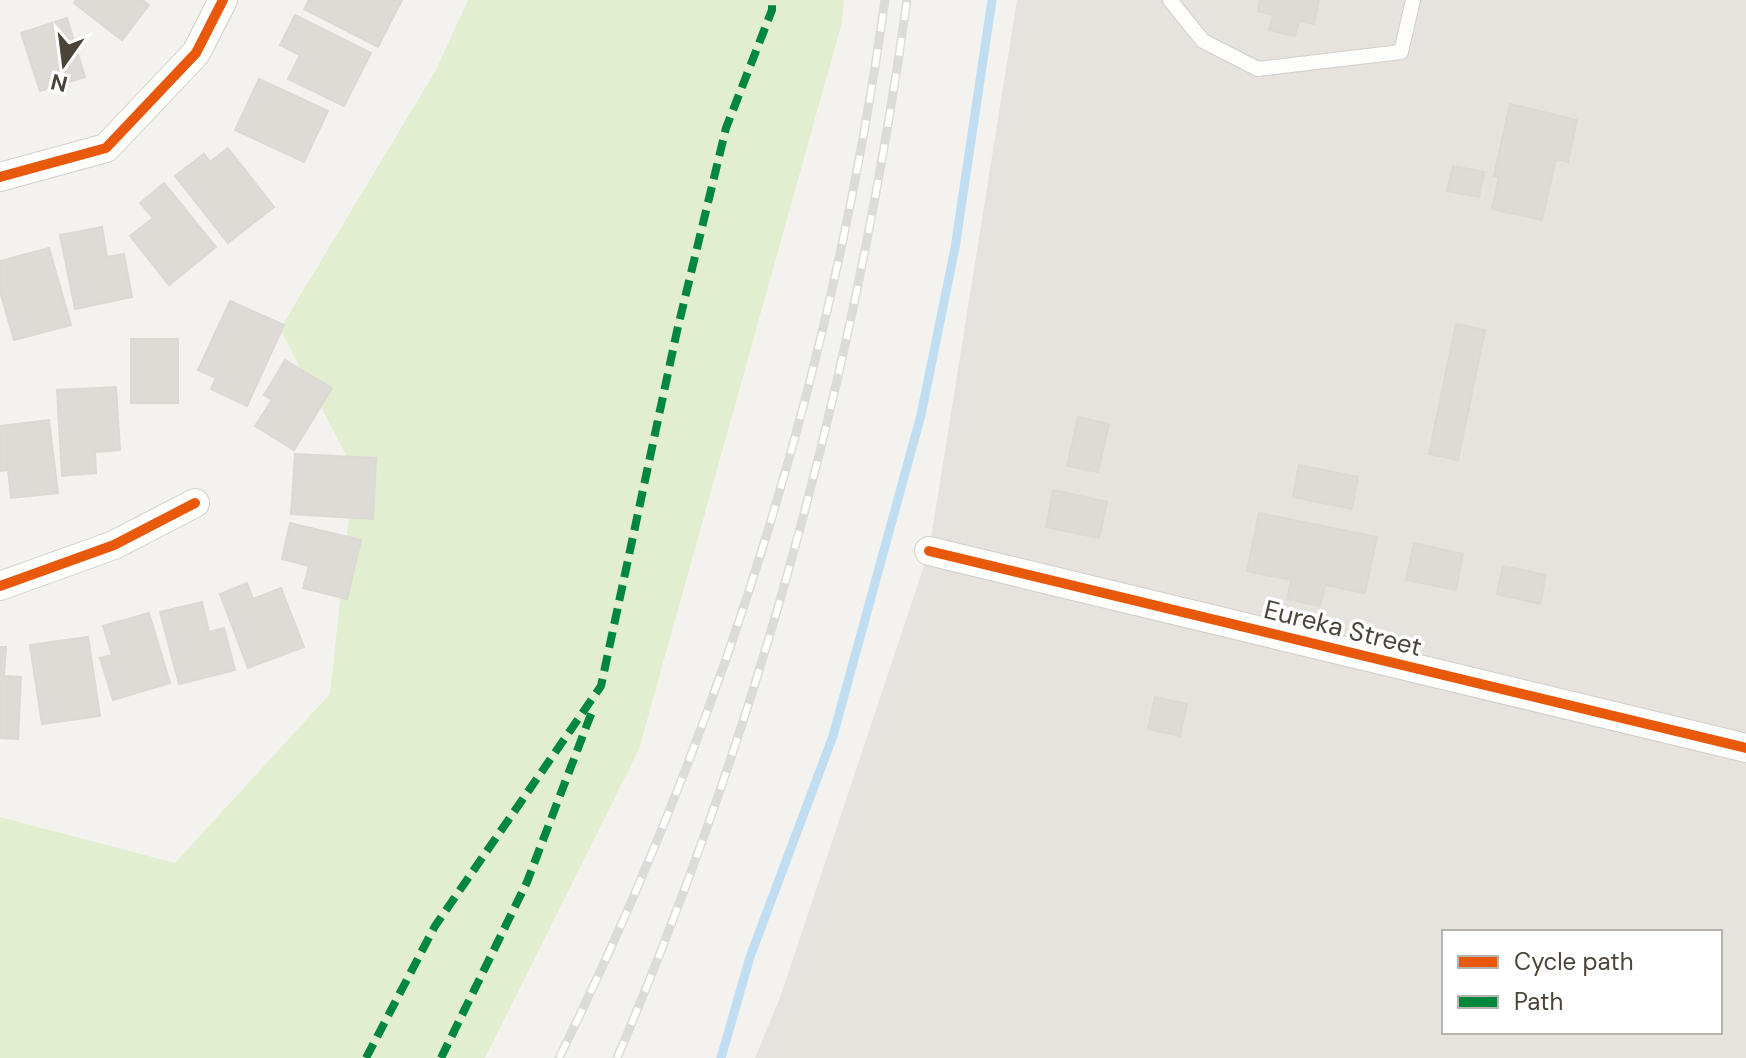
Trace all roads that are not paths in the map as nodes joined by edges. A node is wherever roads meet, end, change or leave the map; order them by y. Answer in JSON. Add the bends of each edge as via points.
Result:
{"nodes":[{"id":1,"x":223,"y":0,"type":"edge"},
{"id":2,"x":1170,"y":0,"type":"edge"},
{"id":3,"x":1413,"y":0,"type":"edge"},
{"id":4,"x":0,"y":177,"type":"edge"},
{"id":5,"x":195,"y":503,"type":"dead end"},
{"id":6,"x":929,"y":551,"type":"dead end"},
{"id":7,"x":0,"y":586,"type":"edge"},
{"id":8,"x":1746,"y":748,"type":"edge"}],
"edges":[{"from":1,"to":4,"type":"street","via":[[196,53],[106,148]]},
{"from":2,"to":3,"type":"lane","via":[[1203,41],[1258,69],[1401,52]]},
{"from":5,"to":7,"type":"street","via":[[114,545]]},
{"from":6,"to":8,"type":"street","name":"Eureka Street"}]}
